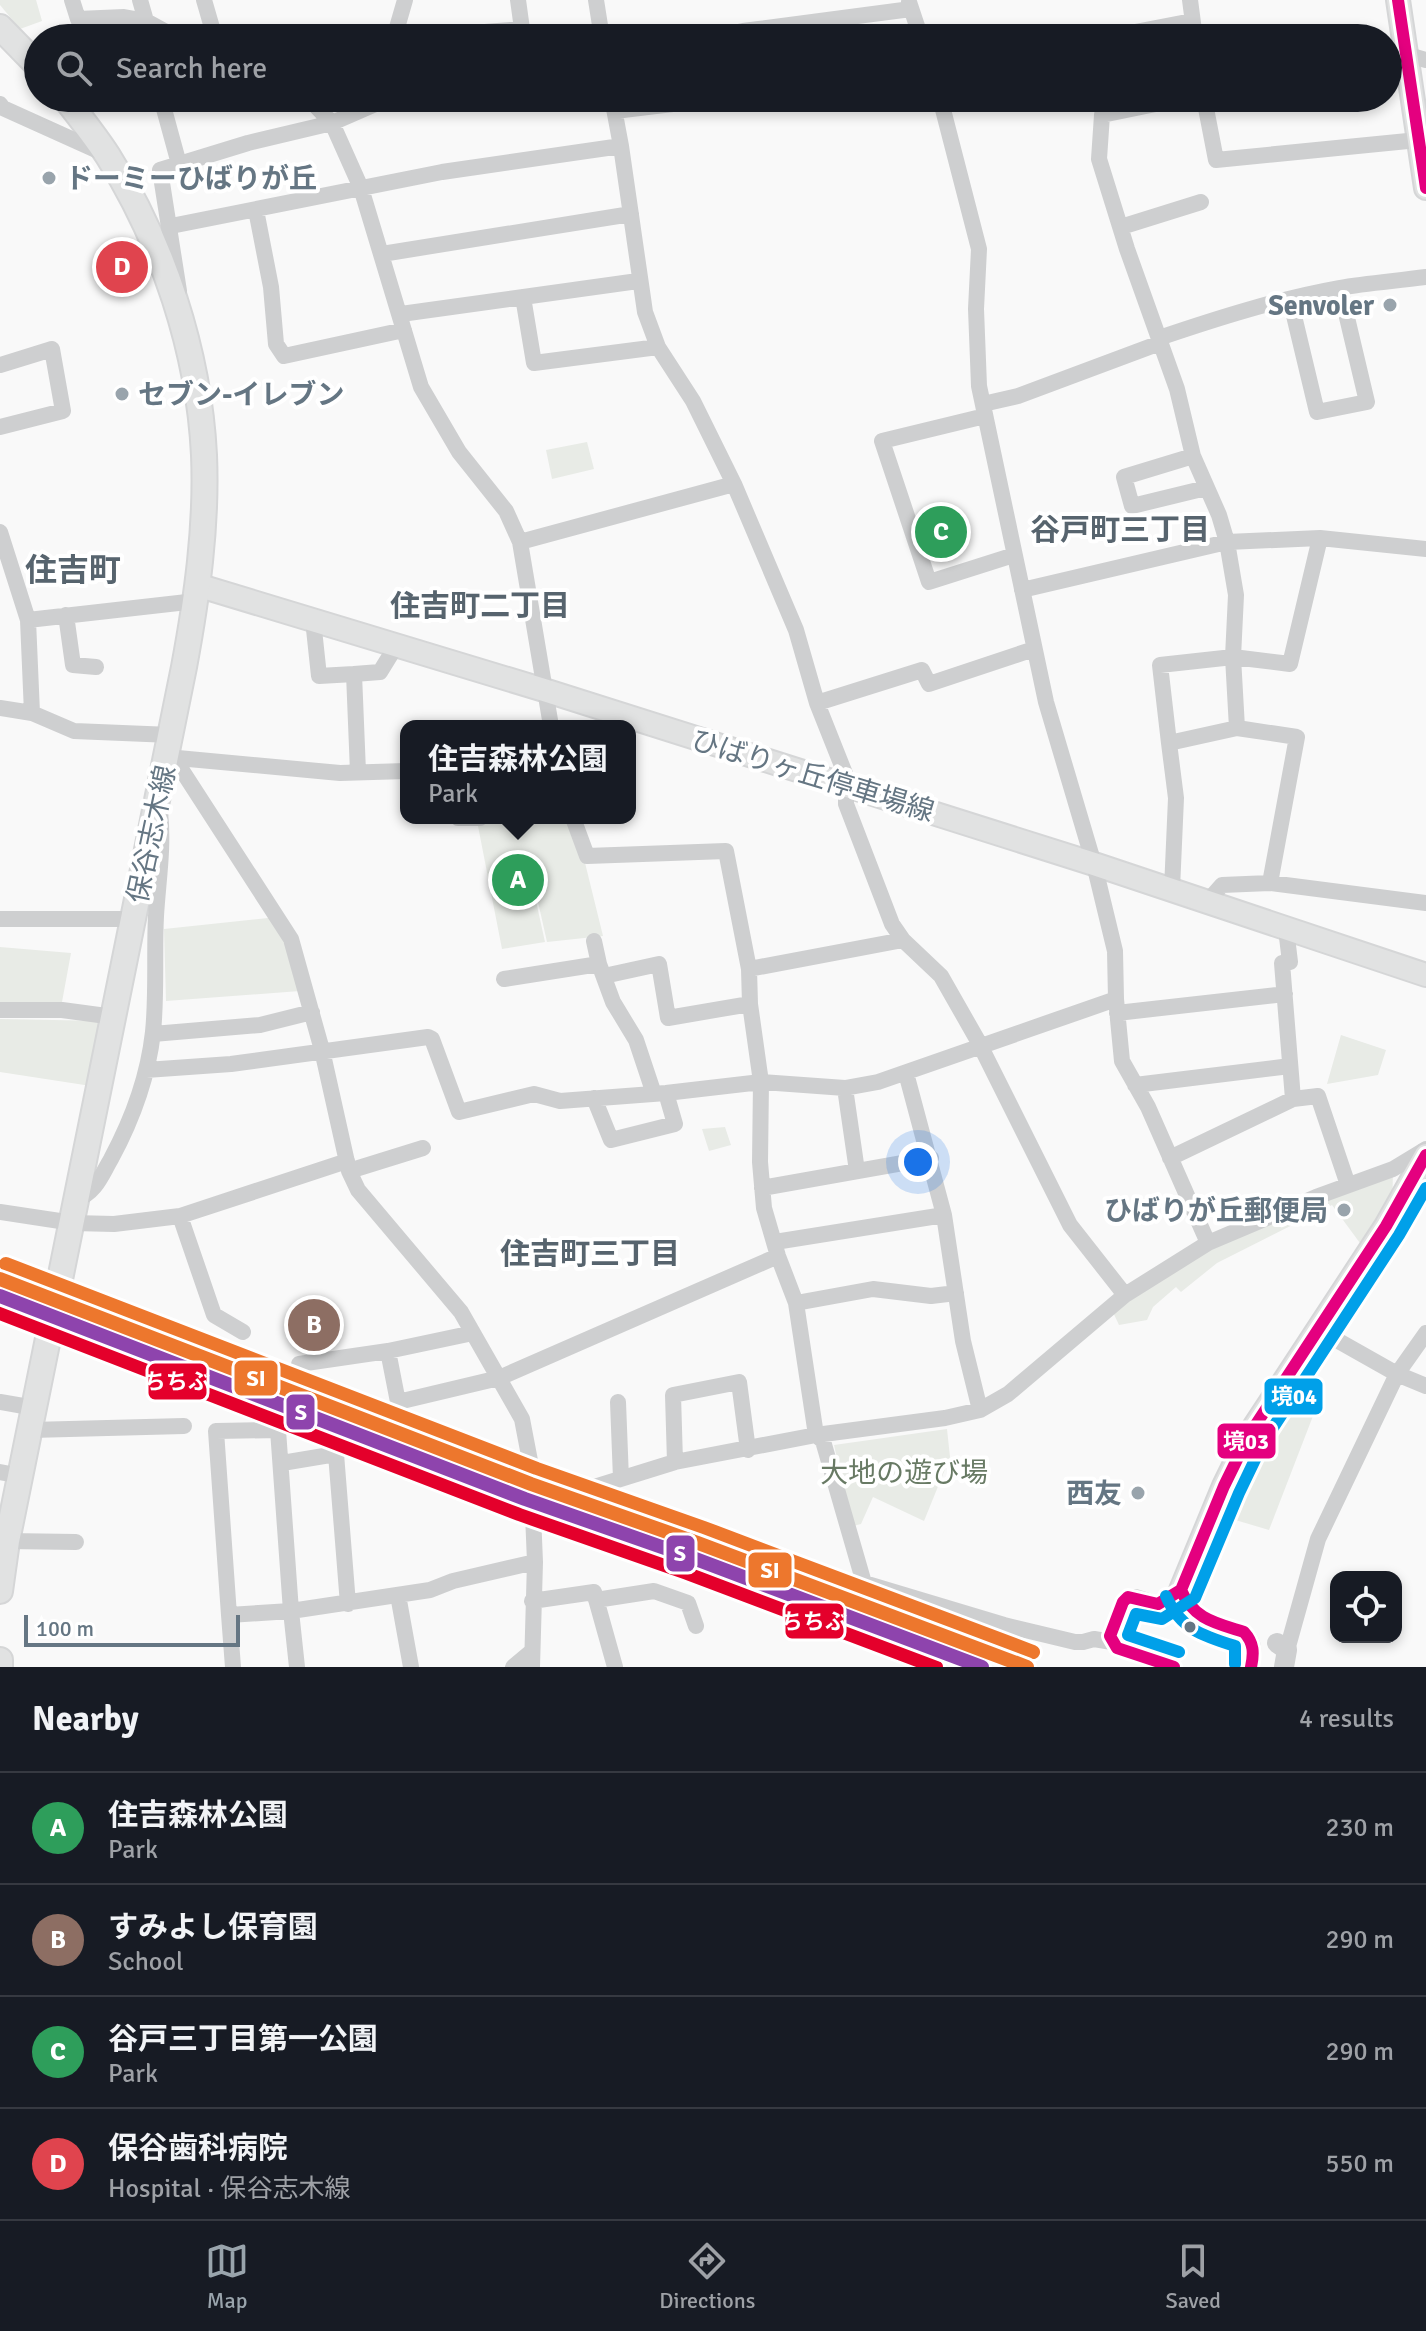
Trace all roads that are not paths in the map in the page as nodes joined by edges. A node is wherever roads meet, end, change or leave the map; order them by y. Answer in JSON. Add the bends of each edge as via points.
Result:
{"nodes":[{"id":1,"x":72,"y":0,"type":"edge"},
{"id":2,"x":140,"y":0,"type":"edge"},
{"id":3,"x":204,"y":0,"type":"edge"},
{"id":4,"x":405,"y":0,"type":"edge"},
{"id":5,"x":518,"y":0,"type":"edge"},
{"id":6,"x":596,"y":0,"type":"edge"},
{"id":7,"x":1190,"y":0,"type":"edge"},
{"id":8,"x":1398,"y":0,"type":"edge"},
{"id":9,"x":910,"y":5,"type":"edge"},
{"id":10,"x":146,"y":21,"type":"junction"},
{"id":11,"x":1192,"y":21,"type":"junction"},
{"id":12,"x":144,"y":24,"type":"edge"},
{"id":13,"x":151,"y":24,"type":"edge"},
{"id":14,"x":211,"y":24,"type":"edge"},
{"id":15,"x":398,"y":24,"type":"edge"},
{"id":16,"x":522,"y":24,"type":"edge"},
{"id":17,"x":600,"y":24,"type":"edge"},
{"id":18,"x":788,"y":24,"type":"edge"},
{"id":19,"x":916,"y":24,"type":"edge"},
{"id":20,"x":1176,"y":24,"type":"edge"},
{"id":21,"x":1193,"y":24,"type":"edge"},
{"id":22,"x":0,"y":27,"type":"edge"},
{"id":23,"x":24,"y":52,"type":"edge"},
{"id":24,"x":1416,"y":57,"type":"edge"},
{"id":25,"x":0,"y":104,"type":"edge"},
{"id":26,"x":75,"y":112,"type":"edge"},
{"id":27,"x":165,"y":112,"type":"edge"},
{"id":28,"x":321,"y":112,"type":"edge"},
{"id":29,"x":357,"y":112,"type":"edge"},
{"id":30,"x":615,"y":112,"type":"edge"},
{"id":31,"x":944,"y":112,"type":"edge"},
{"id":32,"x":1117,"y":112,"type":"edge"},
{"id":33,"x":1207,"y":112,"type":"edge"},
{"id":34,"x":332,"y":123,"type":"junction"},
{"id":35,"x":1418,"y":140,"type":"junction"},
{"id":36,"x":621,"y":146,"type":"junction"},
{"id":37,"x":108,"y":156,"type":"junction"},
{"id":38,"x":179,"y":164,"type":"junction"},
{"id":39,"x":361,"y":188,"type":"junction"},
{"id":40,"x":1426,"y":188,"type":"edge"},
{"id":41,"x":1201,"y":202,"type":"dead end"},
{"id":42,"x":256,"y":210,"type":"junction"},
{"id":43,"x":631,"y":214,"type":"junction"},
{"id":44,"x":171,"y":226,"type":"junction"},
{"id":45,"x":1121,"y":227,"type":"junction"},
{"id":46,"x":382,"y":254,"type":"junction"},
{"id":47,"x":1426,"y":277,"type":"edge"},
{"id":48,"x":638,"y":281,"type":"junction"},
{"id":49,"x":1340,"y":288,"type":"junction"},
{"id":50,"x":523,"y":297,"type":"junction"},
{"id":51,"x":1290,"y":299,"type":"junction"},
{"id":52,"x":403,"y":322,"type":"junction"},
{"id":53,"x":181,"y":325,"type":"junction"},
{"id":54,"x":1160,"y":340,"type":"junction"},
{"id":55,"x":658,"y":347,"type":"junction"},
{"id":56,"x":0,"y":365,"type":"edge"},
{"id":57,"x":984,"y":410,"type":"junction"},
{"id":58,"x":0,"y":427,"type":"edge"},
{"id":59,"x":1193,"y":456,"type":"junction"},
{"id":60,"x":734,"y":484,"type":"junction"},
{"id":61,"x":1206,"y":488,"type":"junction"},
{"id":62,"x":0,"y":532,"type":"edge"},
{"id":63,"x":1320,"y":538,"type":"junction"},
{"id":64,"x":520,"y":542,"type":"junction"},
{"id":65,"x":1227,"y":542,"type":"junction"},
{"id":66,"x":1426,"y":549,"type":"edge"},
{"id":67,"x":1014,"y":555,"type":"junction"},
{"id":68,"x":1022,"y":590,"type":"junction"},
{"id":69,"x":197,"y":593,"type":"junction"},
{"id":70,"x":66,"y":615,"type":"junction"},
{"id":71,"x":28,"y":620,"type":"junction"},
{"id":72,"x":313,"y":620,"type":"junction"},
{"id":73,"x":396,"y":646,"type":"junction"},
{"id":74,"x":1034,"y":649,"type":"junction"},
{"id":75,"x":1233,"y":657,"type":"junction"},
{"id":76,"x":96,"y":667,"type":"dead end"},
{"id":77,"x":354,"y":674,"type":"junction"},
{"id":78,"x":544,"y":690,"type":"junction"},
{"id":79,"x":817,"y":703,"type":"junction"},
{"id":80,"x":0,"y":708,"type":"edge"},
{"id":81,"x":32,"y":713,"type":"junction"},
{"id":82,"x":550,"y":720,"type":"edge"},
{"id":83,"x":1237,"y":728,"type":"junction"},
{"id":84,"x":1169,"y":743,"type":"junction"},
{"id":85,"x":169,"y":746,"type":"junction"},
{"id":86,"x":400,"y":771,"type":"edge"},
{"id":87,"x":358,"y":772,"type":"junction"},
{"id":88,"x":846,"y":785,"type":"junction"},
{"id":89,"x":159,"y":802,"type":"junction"},
{"id":90,"x":575,"y":824,"type":"edge"},
{"id":91,"x":1094,"y":864,"type":"junction"},
{"id":92,"x":1270,"y":883,"type":"junction"},
{"id":93,"x":1172,"y":889,"type":"junction"},
{"id":94,"x":1207,"y":902,"type":"junction"},
{"id":95,"x":1426,"y":903,"type":"edge"},
{"id":96,"x":0,"y":919,"type":"edge"},
{"id":97,"x":133,"y":919,"type":"junction"},
{"id":98,"x":1286,"y":929,"type":"junction"},
{"id":99,"x":903,"y":940,"type":"junction"},
{"id":100,"x":594,"y":941,"type":"dead end"},
{"id":101,"x":749,"y":969,"type":"junction"},
{"id":102,"x":602,"y":970,"type":"junction"},
{"id":103,"x":1426,"y":975,"type":"edge"},
{"id":104,"x":504,"y":979,"type":"dead end"},
{"id":105,"x":1285,"y":994,"type":"junction"},
{"id":106,"x":750,"y":1004,"type":"junction"},
{"id":107,"x":1116,"y":1006,"type":"junction"},
{"id":108,"x":0,"y":1010,"type":"edge"},
{"id":109,"x":312,"y":1012,"type":"junction"},
{"id":110,"x":114,"y":1017,"type":"junction"},
{"id":111,"x":153,"y":1034,"type":"junction"},
{"id":112,"x":981,"y":1048,"type":"junction"},
{"id":113,"x":322,"y":1050,"type":"junction"},
{"id":114,"x":1290,"y":1066,"type":"junction"},
{"id":115,"x":146,"y":1070,"type":"junction"},
{"id":116,"x":906,"y":1073,"type":"junction"},
{"id":117,"x":761,"y":1082,"type":"junction"},
{"id":118,"x":1135,"y":1085,"type":"junction"},
{"id":119,"x":845,"y":1088,"type":"junction"},
{"id":120,"x":660,"y":1094,"type":"junction"},
{"id":121,"x":594,"y":1098,"type":"junction"},
{"id":122,"x":1293,"y":1099,"type":"junction"},
{"id":123,"x":423,"y":1148,"type":"dead end"},
{"id":124,"x":1426,"y":1152,"type":"edge"},
{"id":125,"x":931,"y":1158,"type":"junction"},
{"id":126,"x":1170,"y":1158,"type":"junction"},
{"id":127,"x":348,"y":1166,"type":"junction"},
{"id":128,"x":857,"y":1171,"type":"junction"},
{"id":129,"x":1348,"y":1185,"type":"junction"},
{"id":130,"x":762,"y":1188,"type":"junction"},
{"id":131,"x":75,"y":1211,"type":"junction"},
{"id":132,"x":0,"y":1212,"type":"edge"},
{"id":133,"x":944,"y":1215,"type":"junction"},
{"id":134,"x":180,"y":1216,"type":"junction"},
{"id":135,"x":1208,"y":1243,"type":"junction"},
{"id":136,"x":777,"y":1249,"type":"junction"},
{"id":137,"x":956,"y":1293,"type":"junction"},
{"id":138,"x":1125,"y":1295,"type":"junction"},
{"id":139,"x":796,"y":1303,"type":"junction"},
{"id":140,"x":1319,"y":1330,"type":"junction"},
{"id":141,"x":243,"y":1332,"type":"dead end"},
{"id":142,"x":473,"y":1333,"type":"junction"},
{"id":143,"x":1426,"y":1333,"type":"edge"},
{"id":144,"x":388,"y":1351,"type":"junction"},
{"id":145,"x":299,"y":1364,"type":"dead end"},
{"id":146,"x":1397,"y":1374,"type":"junction"},
{"id":147,"x":499,"y":1378,"type":"junction"},
{"id":148,"x":1426,"y":1386,"type":"edge"},
{"id":149,"x":0,"y":1402,"type":"edge"},
{"id":150,"x":618,"y":1402,"type":"dead end"},
{"id":151,"x":980,"y":1410,"type":"junction"},
{"id":152,"x":33,"y":1419,"type":"junction"},
{"id":153,"x":184,"y":1426,"type":"dead end"},
{"id":154,"x":816,"y":1435,"type":"junction"},
{"id":155,"x":748,"y":1450,"type":"junction"},
{"id":156,"x":675,"y":1462,"type":"junction"},
{"id":157,"x":282,"y":1463,"type":"junction"},
{"id":158,"x":531,"y":1466,"type":"junction"},
{"id":159,"x":11,"y":1474,"type":"edge"},
{"id":160,"x":621,"y":1479,"type":"junction"},
{"id":161,"x":7,"y":1541,"type":"junction"},
{"id":162,"x":76,"y":1542,"type":"dead end"},
{"id":163,"x":535,"y":1562,"type":"junction"},
{"id":164,"x":1181,"y":1590,"type":"junction"},
{"id":165,"x":0,"y":1591,"type":"edge"},
{"id":166,"x":398,"y":1595,"type":"junction"},
{"id":167,"x":596,"y":1600,"type":"junction"},
{"id":168,"x":532,"y":1601,"type":"junction"},
{"id":169,"x":348,"y":1604,"type":"junction"},
{"id":170,"x":1158,"y":1604,"type":"junction"},
{"id":171,"x":291,"y":1611,"type":"junction"},
{"id":172,"x":229,"y":1615,"type":"junction"},
{"id":173,"x":1195,"y":1616,"type":"junction"},
{"id":174,"x":696,"y":1626,"type":"dead end"},
{"id":175,"x":1244,"y":1632,"type":"junction"},
{"id":176,"x":1112,"y":1642,"type":"junction"},
{"id":177,"x":1255,"y":1650,"type":"junction"},
{"id":178,"x":1283,"y":1653,"type":"edge"},
{"id":179,"x":532,"y":1659,"type":"edge"},
{"id":180,"x":0,"y":1660,"type":"edge"},
{"id":181,"x":0,"y":1667,"type":"edge"},
{"id":182,"x":233,"y":1667,"type":"edge"},
{"id":183,"x":297,"y":1667,"type":"edge"},
{"id":184,"x":411,"y":1667,"type":"edge"},
{"id":185,"x":513,"y":1667,"type":"edge"},
{"id":186,"x":615,"y":1667,"type":"edge"},
{"id":187,"x":1174,"y":1667,"type":"edge"},
{"id":188,"x":1251,"y":1667,"type":"edge"}],
"edges":[{"from":1,"to":10,"type":"street","via":[[78,19]]},
{"from":2,"to":10,"type":"street"},
{"from":3,"to":14,"type":"street"},
{"from":4,"to":15,"type":"street"},
{"from":5,"to":16,"type":"street"},
{"from":6,"to":17,"type":"street"},
{"from":7,"to":11,"type":"street"},
{"from":8,"to":24,"type":"main road"},
{"from":9,"to":18,"type":"street"},
{"from":9,"to":19,"type":"street"},
{"from":10,"to":12,"type":"street"},
{"from":10,"to":13,"type":"street"},
{"from":11,"to":20,"type":"street"},
{"from":11,"to":21,"type":"street"},
{"from":22,"to":23,"type":"main road"},
{"from":24,"to":35,"type":"main road"},
{"from":25,"to":37,"type":"street"},
{"from":26,"to":37,"type":"main road","name":"保谷志木線"},
{"from":27,"to":38,"type":"street"},
{"from":28,"to":34,"type":"street"},
{"from":29,"to":34,"type":"street"},
{"from":30,"to":36,"type":"street"},
{"from":31,"to":57,"type":"street","via":[[979,249],[976,309]]},
{"from":32,"to":45,"type":"street","via":[[1102,115],[1099,159]]},
{"from":33,"to":35,"type":"street","via":[[1216,160]]},
{"from":34,"to":38,"type":"street"},
{"from":34,"to":39,"type":"street"},
{"from":35,"to":40,"type":"main road"},
{"from":36,"to":39,"type":"street"},
{"from":36,"to":43,"type":"street"},
{"from":37,"to":53,"type":"main road","name":"保谷志木線","via":[[153,243]]},
{"from":38,"to":44,"type":"street","via":[[160,170]]},
{"from":39,"to":42,"type":"street"},
{"from":39,"to":46,"type":"street"},
{"from":41,"to":45,"type":"street"},
{"from":42,"to":44,"type":"street"},
{"from":42,"to":52,"type":"street","via":[[276,344],[284,356]]},
{"from":43,"to":46,"type":"street"},
{"from":43,"to":48,"type":"street"},
{"from":44,"to":53,"type":"street"},
{"from":45,"to":54,"type":"street"},
{"from":46,"to":52,"type":"street"},
{"from":47,"to":49,"type":"street"},
{"from":48,"to":50,"type":"street"},
{"from":48,"to":55,"type":"street"},
{"from":49,"to":51,"type":"street"},
{"from":49,"to":51,"type":"street","via":[[1367,402],[1317,412]]},
{"from":50,"to":52,"type":"street"},
{"from":50,"to":55,"type":"street","via":[[534,363]]},
{"from":51,"to":54,"type":"street"},
{"from":52,"to":64,"type":"street","via":[[421,387],[459,452],[506,511]]},
{"from":53,"to":69,"type":"main road","name":"保谷志木線","via":[[204,454]]},
{"from":54,"to":57,"type":"street"},
{"from":54,"to":59,"type":"street"},
{"from":55,"to":60,"type":"street","via":[[693,401]]},
{"from":56,"to":58,"type":"street","via":[[52,349],[63,411]]},
{"from":57,"to":67,"type":"street"},
{"from":57,"to":67,"type":"street","via":[[882,441],[929,582]]},
{"from":59,"to":61,"type":"street"},
{"from":59,"to":61,"type":"street","via":[[1124,477],[1132,506]]},
{"from":60,"to":64,"type":"street"},
{"from":60,"to":79,"type":"street","via":[[796,630]]},
{"from":61,"to":65,"type":"street"},
{"from":62,"to":71,"type":"street"},
{"from":63,"to":65,"type":"street"},
{"from":63,"to":66,"type":"street"},
{"from":63,"to":75,"type":"street","via":[[1290,664]]},
{"from":64,"to":78,"type":"street"},
{"from":65,"to":68,"type":"street"},
{"from":65,"to":75,"type":"street","via":[[1236,595]]},
{"from":67,"to":68,"type":"street"},
{"from":68,"to":74,"type":"street"},
{"from":69,"to":70,"type":"street"},
{"from":69,"to":72,"type":"main road","name":"ひばりヶ丘停車場線"},
{"from":69,"to":85,"type":"main road","name":"保谷志木線"},
{"from":70,"to":71,"type":"street"},
{"from":70,"to":76,"type":"street","via":[[73,665]]},
{"from":71,"to":81,"type":"street"},
{"from":72,"to":73,"type":"main road","name":"ひばりヶ丘停車場線"},
{"from":72,"to":77,"type":"street","via":[[319,676]]},
{"from":73,"to":77,"type":"street","via":[[380,672]]},
{"from":73,"to":78,"type":"main road","name":"ひばりヶ丘停車場線"},
{"from":74,"to":79,"type":"street","via":[[929,684],[922,670]]},
{"from":74,"to":91,"type":"street"},
{"from":75,"to":83,"type":"street"},
{"from":75,"to":84,"type":"street","via":[[1160,665]]},
{"from":77,"to":87,"type":"street"},
{"from":78,"to":82,"type":"street"},
{"from":78,"to":88,"type":"main road","name":"ひばりヶ丘停車場線"},
{"from":79,"to":88,"type":"street"},
{"from":80,"to":81,"type":"street"},
{"from":81,"to":85,"type":"street","via":[[74,731]]},
{"from":83,"to":84,"type":"street"},
{"from":83,"to":92,"type":"street","via":[[1297,737]]},
{"from":84,"to":93,"type":"street","via":[[1176,798]]},
{"from":85,"to":87,"type":"street"},
{"from":85,"to":89,"type":"main road","name":"保谷志木線"},
{"from":85,"to":109,"type":"street","via":[[291,939]]},
{"from":86,"to":87,"type":"street"},
{"from":88,"to":91,"type":"main road","name":"ひばりヶ丘停車場線"},
{"from":88,"to":99,"type":"street","via":[[846,804],[875,884]]},
{"from":89,"to":97,"type":"main road","name":"保谷志木線"},
{"from":89,"to":111,"type":"street","via":[[163,836]]},
{"from":90,"to":101,"type":"street","via":[[587,856],[726,851]]},
{"from":91,"to":93,"type":"main road","name":"ひばりヶ丘停車場線"},
{"from":91,"to":107,"type":"street","via":[[1115,951]]},
{"from":92,"to":94,"type":"street","via":[[1222,885]]},
{"from":92,"to":95,"type":"street"},
{"from":93,"to":94,"type":"main road","name":"ひばりヶ丘停車場線"},
{"from":94,"to":98,"type":"main road","name":"ひばりヶ丘停車場線"},
{"from":96,"to":97,"type":"street"},
{"from":97,"to":110,"type":"main road","name":"保谷志木線"},
{"from":98,"to":103,"type":"main road","name":"ひばりヶ丘停車場線"},
{"from":98,"to":105,"type":"street","via":[[1290,962],[1282,963]]},
{"from":99,"to":101,"type":"street"},
{"from":99,"to":112,"type":"street","via":[[941,976]]},
{"from":100,"to":102,"type":"street"},
{"from":101,"to":106,"type":"street"},
{"from":102,"to":104,"type":"street"},
{"from":102,"to":106,"type":"street","via":[[659,964],[668,1018]]},
{"from":102,"to":120,"type":"street"},
{"from":105,"to":107,"type":"street"},
{"from":105,"to":114,"type":"street"},
{"from":106,"to":117,"type":"street"},
{"from":107,"to":112,"type":"street"},
{"from":107,"to":118,"type":"street","via":[[1122,1061]]},
{"from":108,"to":110,"type":"street"},
{"from":109,"to":111,"type":"street","via":[[260,1025]]},
{"from":109,"to":113,"type":"street"},
{"from":110,"to":131,"type":"main road","name":"保谷志木線"},
{"from":111,"to":115,"type":"street"},
{"from":112,"to":116,"type":"street"},
{"from":112,"to":138,"type":"street","via":[[1070,1225]]},
{"from":113,"to":115,"type":"street"},
{"from":113,"to":121,"type":"street","via":[[428,1037],[459,1112],[534,1094],[560,1101]]},
{"from":113,"to":127,"type":"street"},
{"from":114,"to":118,"type":"street"},
{"from":114,"to":122,"type":"street"},
{"from":115,"to":131,"type":"street","via":[[114,1152]]},
{"from":116,"to":119,"type":"street"},
{"from":116,"to":125,"type":"street"},
{"from":117,"to":119,"type":"street"},
{"from":117,"to":120,"type":"street"},
{"from":117,"to":130,"type":"street"},
{"from":118,"to":126,"type":"street"},
{"from":119,"to":128,"type":"street"},
{"from":120,"to":121,"type":"street"},
{"from":120,"to":121,"type":"street","via":[[675,1124],[611,1140]]},
{"from":122,"to":126,"type":"street"},
{"from":122,"to":129,"type":"street","via":[[1318,1096]]},
{"from":123,"to":127,"type":"street"},
{"from":124,"to":129,"type":"street"},
{"from":124,"to":140,"type":"main road"},
{"from":125,"to":128,"type":"street"},
{"from":125,"to":133,"type":"street"},
{"from":126,"to":135,"type":"street"},
{"from":127,"to":134,"type":"street"},
{"from":127,"to":142,"type":"street","via":[[358,1190]]},
{"from":128,"to":130,"type":"street"},
{"from":129,"to":135,"type":"street"},
{"from":130,"to":136,"type":"street"},
{"from":131,"to":132,"type":"street"},
{"from":131,"to":134,"type":"street","via":[[114,1224]]},
{"from":131,"to":152,"type":"main road","name":"保谷志木線"},
{"from":133,"to":136,"type":"street"},
{"from":133,"to":137,"type":"street"},
{"from":134,"to":141,"type":"street","via":[[214,1315]]},
{"from":135,"to":138,"type":"street"},
{"from":136,"to":139,"type":"street"},
{"from":136,"to":147,"type":"street"},
{"from":137,"to":139,"type":"street","via":[[931,1296],[873,1289]]},
{"from":137,"to":151,"type":"street"},
{"from":138,"to":151,"type":"street","via":[[1008,1394]]},
{"from":139,"to":154,"type":"street"},
{"from":140,"to":146,"type":"street"},
{"from":140,"to":164,"type":"main road","via":[[1249,1435]]},
{"from":142,"to":144,"type":"street"},
{"from":142,"to":147,"type":"street"},
{"from":143,"to":146,"type":"street"},
{"from":144,"to":145,"type":"street"},
{"from":144,"to":147,"type":"street","via":[[398,1402]]},
{"from":146,"to":148,"type":"street"},
{"from":146,"to":178,"type":"street","via":[[1318,1539],[1296,1628]]},
{"from":147,"to":158,"type":"street","via":[[522,1419]]},
{"from":149,"to":152,"type":"street"},
{"from":150,"to":160,"type":"street"},
{"from":151,"to":154,"type":"street"},
{"from":152,"to":153,"type":"street"},
{"from":152,"to":159,"type":"main road","name":"保谷志木線"},
{"from":154,"to":155,"type":"street"},
{"from":154,"to":176,"type":"street","via":[[823,1441],[864,1583],[1075,1642]]},
{"from":155,"to":156,"type":"street"},
{"from":155,"to":156,"type":"street","via":[[739,1382],[673,1395]]},
{"from":156,"to":160,"type":"street"},
{"from":157,"to":169,"type":"street","via":[[336,1454]]},
{"from":157,"to":171,"type":"street"},
{"from":157,"to":172,"type":"street","via":[[278,1430],[216,1431]]},
{"from":158,"to":160,"type":"street","via":[[588,1489]]},
{"from":158,"to":163,"type":"street"},
{"from":159,"to":161,"type":"main road","name":"保谷志木線"},
{"from":161,"to":162,"type":"street"},
{"from":161,"to":165,"type":"main road","name":"保谷志木線"},
{"from":163,"to":166,"type":"street"},
{"from":163,"to":168,"type":"street"},
{"from":164,"to":170,"type":"street"},
{"from":164,"to":173,"type":"street"},
{"from":166,"to":169,"type":"street"},
{"from":166,"to":184,"type":"street"},
{"from":167,"to":168,"type":"street","via":[[594,1592]]},
{"from":167,"to":174,"type":"street","via":[[654,1591],[688,1603]]},
{"from":167,"to":186,"type":"street"},
{"from":168,"to":179,"type":"street"},
{"from":169,"to":171,"type":"street"},
{"from":170,"to":173,"type":"street"},
{"from":170,"to":176,"type":"street","via":[[1128,1597]]},
{"from":171,"to":172,"type":"street"},
{"from":171,"to":183,"type":"street"},
{"from":172,"to":182,"type":"street"},
{"from":173,"to":175,"type":"street"},
{"from":175,"to":177,"type":"street"},
{"from":175,"to":178,"type":"street"},
{"from":176,"to":187,"type":"street"},
{"from":177,"to":178,"type":"street","via":[[1262,1645]]},
{"from":177,"to":188,"type":"street"},
{"from":179,"to":185,"type":"street"},
{"from":180,"to":181,"type":"main road"}]}
